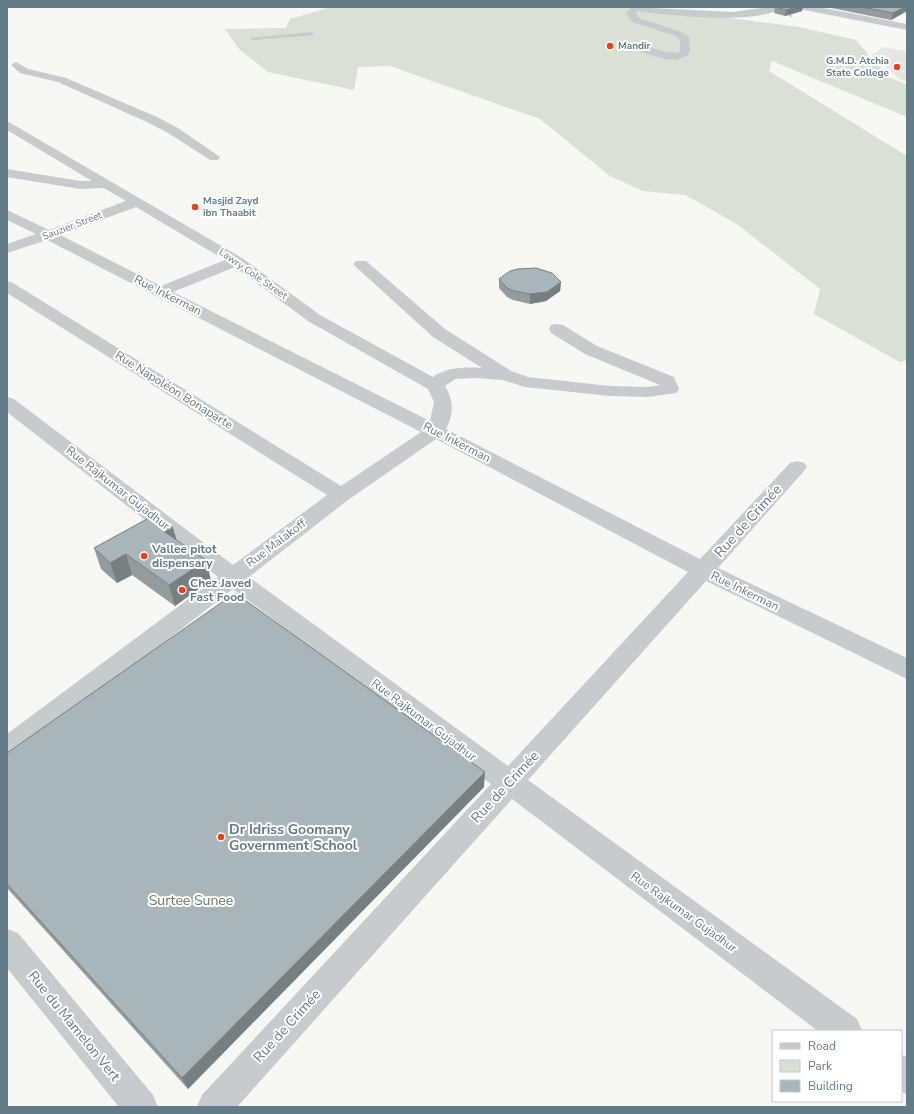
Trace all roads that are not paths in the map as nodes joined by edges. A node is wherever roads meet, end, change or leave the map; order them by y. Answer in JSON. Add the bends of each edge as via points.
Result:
{"nodes":[{"id":1,"x":776,"y":7,"type":"edge"},
{"id":2,"x":804,"y":7,"type":"edge"},
{"id":3,"x":906,"y":25,"type":"edge"},
{"id":4,"x":312,"y":34,"type":"dead end"},
{"id":5,"x":253,"y":38,"type":"dead end"},
{"id":6,"x":642,"y":48,"type":"dead end"},
{"id":7,"x":13,"y":62,"type":"edge"},
{"id":8,"x":7,"y":125,"type":"edge"},
{"id":9,"x":214,"y":157,"type":"dead end"},
{"id":10,"x":7,"y":173,"type":"edge"},
{"id":11,"x":106,"y":184,"type":"junction"},
{"id":12,"x":136,"y":202,"type":"junction"},
{"id":13,"x":7,"y":214,"type":"edge"},
{"id":14,"x":48,"y":236,"type":"junction"},
{"id":15,"x":7,"y":249,"type":"edge"},
{"id":16,"x":237,"y":261,"type":"junction"},
{"id":17,"x":361,"y":264,"type":"dead end"},
{"id":18,"x":7,"y":286,"type":"edge"},
{"id":19,"x":162,"y":291,"type":"junction"},
{"id":20,"x":557,"y":329,"type":"dead end"},
{"id":21,"x":505,"y":375,"type":"junction"},
{"id":22,"x":435,"y":385,"type":"junction"},
{"id":23,"x":7,"y":403,"type":"edge"},
{"id":24,"x":435,"y":430,"type":"junction"},
{"id":25,"x":797,"y":467,"type":"dead end"},
{"id":26,"x":341,"y":495,"type":"junction"},
{"id":27,"x":704,"y":571,"type":"junction"},
{"id":28,"x":232,"y":576,"type":"junction"},
{"id":29,"x":907,"y":669,"type":"edge"},
{"id":30,"x":7,"y":749,"type":"edge"},
{"id":31,"x":508,"y":783,"type":"junction"},
{"id":32,"x":7,"y":944,"type":"edge"},
{"id":33,"x":844,"y":1030,"type":"edge"},
{"id":34,"x":141,"y":1107,"type":"edge"},
{"id":35,"x":214,"y":1107,"type":"edge"}],
"edges":[{"from":1,"to":6,"type":"street","via":[[733,15],[668,13],[635,8],[631,13],[635,20],[679,34],[685,39],[685,51],[677,56]]},
{"from":2,"to":3,"type":"street"},
{"from":4,"to":5,"type":"lane"},
{"from":7,"to":9,"type":"street","via":[[24,71],[52,77],[96,94],[174,131]]},
{"from":8,"to":11,"type":"street","name":"Lawry Cole Street"},
{"from":10,"to":11,"type":"street","via":[[80,185]]},
{"from":11,"to":12,"type":"street","name":"Lawry Cole Street"},
{"from":12,"to":14,"type":"street","name":"Sauzier Street"},
{"from":12,"to":16,"type":"street","name":"Lawry Cole Street"},
{"from":13,"to":14,"type":"street","name":"Rue Inkerman"},
{"from":14,"to":15,"type":"street","name":"Sauzier Street"},
{"from":14,"to":19,"type":"street","name":"Rue Inkerman"},
{"from":16,"to":19,"type":"street"},
{"from":16,"to":22,"type":"street","name":"Lawry Cole Street","via":[[314,318]]},
{"from":17,"to":21,"type":"street","via":[[439,333]]},
{"from":18,"to":26,"type":"street","name":"Rue Napoléon Bonaparte"},
{"from":19,"to":24,"type":"street","name":"Rue Inkerman"},
{"from":20,"to":21,"type":"street","via":[[591,350],[668,381],[670,389],[648,392],[610,391],[525,382]]},
{"from":21,"to":22,"type":"street","via":[[454,373],[441,378]]},
{"from":22,"to":24,"type":"street","via":[[444,405],[442,418]]},
{"from":23,"to":28,"type":"street","name":"Rue Rajkumar Gujadhur"},
{"from":24,"to":26,"type":"street","name":"Rue Malakoff"},
{"from":24,"to":27,"type":"street","name":"Rue Inkerman"},
{"from":25,"to":27,"type":"street","name":"Rue de Crimée"},
{"from":26,"to":28,"type":"street","name":"Rue Malakoff"},
{"from":27,"to":29,"type":"street","name":"Rue Inkerman"},
{"from":27,"to":31,"type":"street","name":"Rue de Crimée"},
{"from":28,"to":30,"type":"street","name":"Rue Malakoff"},
{"from":28,"to":31,"type":"street","name":"Rue Rajkumar Gujadhur"},
{"from":31,"to":33,"type":"street","name":"Rue Rajkumar Gujadhur"},
{"from":31,"to":35,"type":"street","name":"Rue de Crimée"},
{"from":32,"to":34,"type":"street","name":"Rue du Mamelon Vert"}]}
